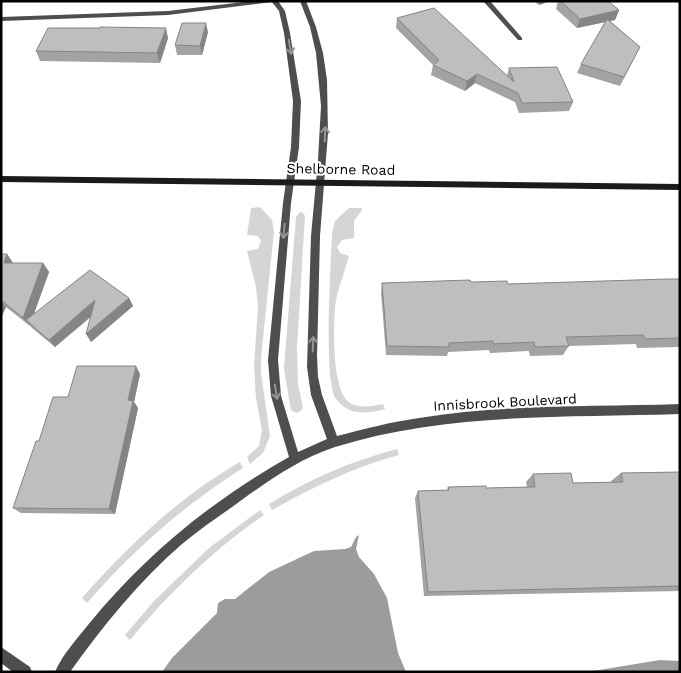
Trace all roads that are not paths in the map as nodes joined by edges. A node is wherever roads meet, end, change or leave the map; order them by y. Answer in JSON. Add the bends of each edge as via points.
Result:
{"nodes":[{"id":1,"x":270,"y":1,"type":"edge"},
{"id":2,"x":275,"y":1,"type":"edge"},
{"id":3,"x":303,"y":1,"type":"edge"},
{"id":4,"x":486,"y":1,"type":"edge"},
{"id":5,"x":1,"y":19,"type":"edge"},
{"id":6,"x":520,"y":39,"type":"dead end"},
{"id":7,"x":1,"y":179,"type":"edge"},
{"id":8,"x":290,"y":182,"type":"junction"},
{"id":9,"x":321,"y":182,"type":"junction"},
{"id":10,"x":680,"y":187,"type":"edge"},
{"id":11,"x":680,"y":409,"type":"edge"},
{"id":12,"x":334,"y":442,"type":"junction"},
{"id":13,"x":295,"y":459,"type":"junction"},
{"id":14,"x":1,"y":654,"type":"edge"},
{"id":15,"x":25,"y":672,"type":"edge"},
{"id":16,"x":62,"y":672,"type":"edge"}],
"edges":[{"from":1,"to":5,"type":"street","via":[[176,12]]},
{"from":2,"to":8,"type":"street","one_way":true,"via":[[282,11],[287,33],[297,101]]},
{"from":9,"to":3,"type":"street","one_way":true,"via":[[325,92],[318,48]]},
{"from":4,"to":6,"type":"street"},
{"from":7,"to":8,"type":"street","name":"Shelborne Road"},
{"from":8,"to":9,"type":"street","name":"Shelborne Road"},
{"from":8,"to":13,"type":"street","one_way":true,"via":[[273,360],[276,396]]},
{"from":9,"to":10,"type":"street","name":"Shelborne Road"},
{"from":12,"to":9,"type":"street","one_way":true,"via":[[321,411],[312,360]]},
{"from":11,"to":12,"type":"street","name":"Innisbrook Boulevard","via":[[442,419]]},
{"from":12,"to":13,"type":"street","name":"Innisbrook Boulevard"},
{"from":13,"to":16,"type":"street","name":"Innisbrook Boulevard","via":[[254,484],[178,540],[84,639]]},
{"from":14,"to":15,"type":"street"}]}
